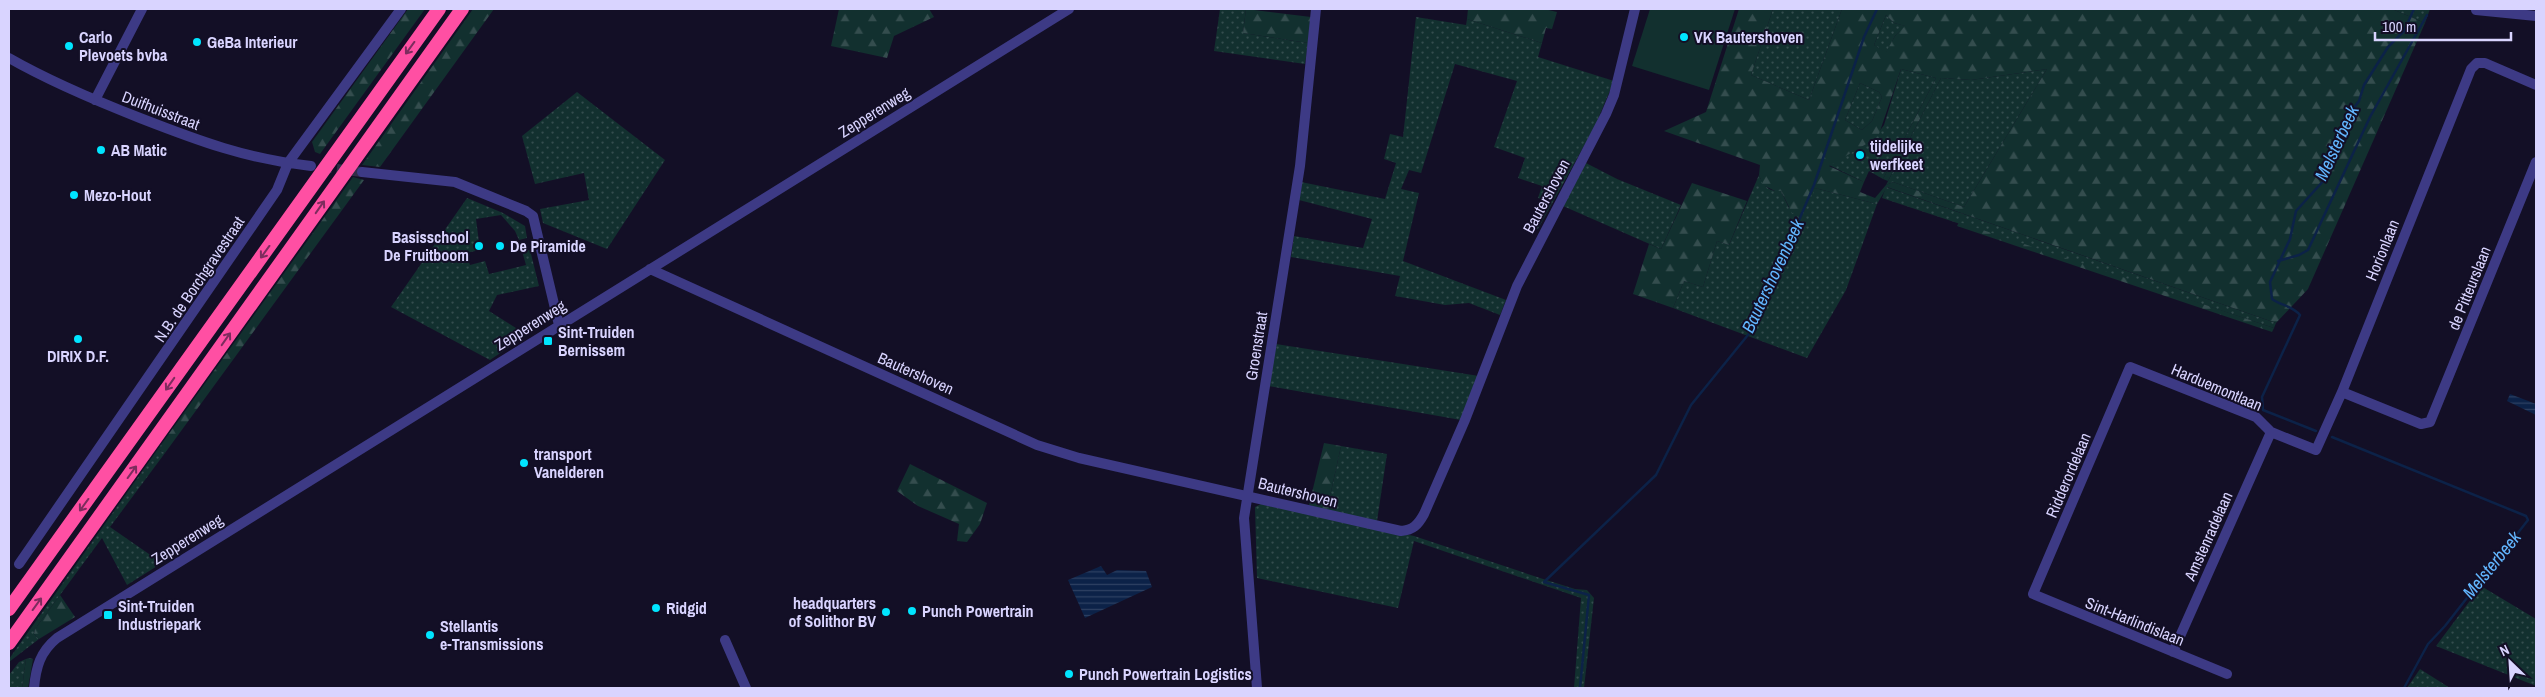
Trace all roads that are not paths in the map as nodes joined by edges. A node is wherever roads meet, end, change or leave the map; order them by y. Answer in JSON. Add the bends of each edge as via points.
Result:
{"nodes":[{"id":1,"x":142,"y":9,"type":"edge"},
{"id":2,"x":401,"y":9,"type":"edge"},
{"id":3,"x":439,"y":9,"type":"edge"},
{"id":4,"x":462,"y":9,"type":"edge"},
{"id":5,"x":1069,"y":9,"type":"edge"},
{"id":6,"x":1316,"y":9,"type":"edge"},
{"id":7,"x":1635,"y":9,"type":"edge"},
{"id":8,"x":2476,"y":10,"type":"edge"},
{"id":9,"x":2536,"y":16,"type":"edge"},
{"id":10,"x":9,"y":58,"type":"edge"},
{"id":11,"x":2536,"y":84,"type":"edge"},
{"id":12,"x":94,"y":100,"type":"junction"},
{"id":13,"x":2536,"y":162,"type":"edge"},
{"id":14,"x":288,"y":164,"type":"junction"},
{"id":15,"x":311,"y":166,"type":"tunnel mouth"},
{"id":16,"x":362,"y":172,"type":"tunnel mouth"},
{"id":17,"x":2532,"y":186,"type":"edge"},
{"id":18,"x":650,"y":269,"type":"junction"},
{"id":19,"x":559,"y":325,"type":"junction"},
{"id":20,"x":2130,"y":367,"type":"joint"},
{"id":21,"x":2342,"y":392,"type":"junction"},
{"id":22,"x":2271,"y":432,"type":"junction"},
{"id":23,"x":2316,"y":450,"type":"joint"},
{"id":24,"x":1247,"y":495,"type":"junction"},
{"id":25,"x":18,"y":564,"type":"dead end"},
{"id":26,"x":2033,"y":594,"type":"joint"},
{"id":27,"x":9,"y":609,"type":"edge"},
{"id":28,"x":725,"y":640,"type":"dead end"},
{"id":29,"x":9,"y":644,"type":"edge"},
{"id":30,"x":2173,"y":652,"type":"junction"},
{"id":31,"x":2227,"y":674,"type":"dead end"},
{"id":32,"x":34,"y":688,"type":"edge"},
{"id":33,"x":746,"y":688,"type":"edge"},
{"id":34,"x":1257,"y":688,"type":"edge"}],
"edges":[{"from":1,"to":12,"type":"street"},
{"from":2,"to":14,"type":"street","name":"N.B. de Borchgravestraat"},
{"from":3,"to":27,"type":"highway","one_way":true},
{"from":29,"to":4,"type":"highway","one_way":true},
{"from":5,"to":18,"type":"street","name":"Zepperenweg"},
{"from":6,"to":24,"type":"street","name":"Groenstraat","via":[[1300,166]]},
{"from":7,"to":24,"type":"street","name":"Bautershoven","via":[[1611,101],[1517,286],[1465,420],[1419,523],[1401,531]]},
{"from":8,"to":9,"type":"street"},
{"from":10,"to":12,"type":"street","name":"Duifhuisstraat"},
{"from":11,"to":21,"type":"street","name":"Horionlaan","via":[[2485,63],[2477,63],[2471,69]]},
{"from":12,"to":14,"type":"street","name":"Duifhuisstraat","via":[[224,150]]},
{"from":13,"to":17,"type":"street","name":"de Pitteurslaan"},
{"from":14,"to":15,"type":"street","name":"Duifhuisstraat"},
{"from":14,"to":25,"type":"street","name":"N.B. de Borchgravestraat","via":[[277,190]]},
{"from":16,"to":19,"type":"street","via":[[455,182],[533,216]]},
{"from":17,"to":21,"type":"street","name":"de Pitteurslaan","via":[[2427,424]]},
{"from":18,"to":19,"type":"street","name":"Zepperenweg"},
{"from":18,"to":24,"type":"street","name":"Bautershoven","via":[[1037,445],[1079,458]]},
{"from":19,"to":32,"type":"street","name":"Zepperenweg","via":[[57,638],[41,655]]},
{"from":20,"to":22,"type":"street","name":"Harduemontlaan","via":[[2256,417]]},
{"from":20,"to":26,"type":"street","name":"Ridderordelaan"},
{"from":21,"to":23,"type":"street","name":"Horionlaan"},
{"from":22,"to":23,"type":"street","name":"Harduemontlaan"},
{"from":22,"to":30,"type":"street","name":"Amstenradelaan"},
{"from":24,"to":34,"type":"street","name":"Groenstraat","via":[[1244,526]]},
{"from":26,"to":30,"type":"street","name":"Sint-Harlindislaan"},
{"from":28,"to":33,"type":"street"},
{"from":30,"to":31,"type":"street","name":"Sint-Harlindislaan"}]}
